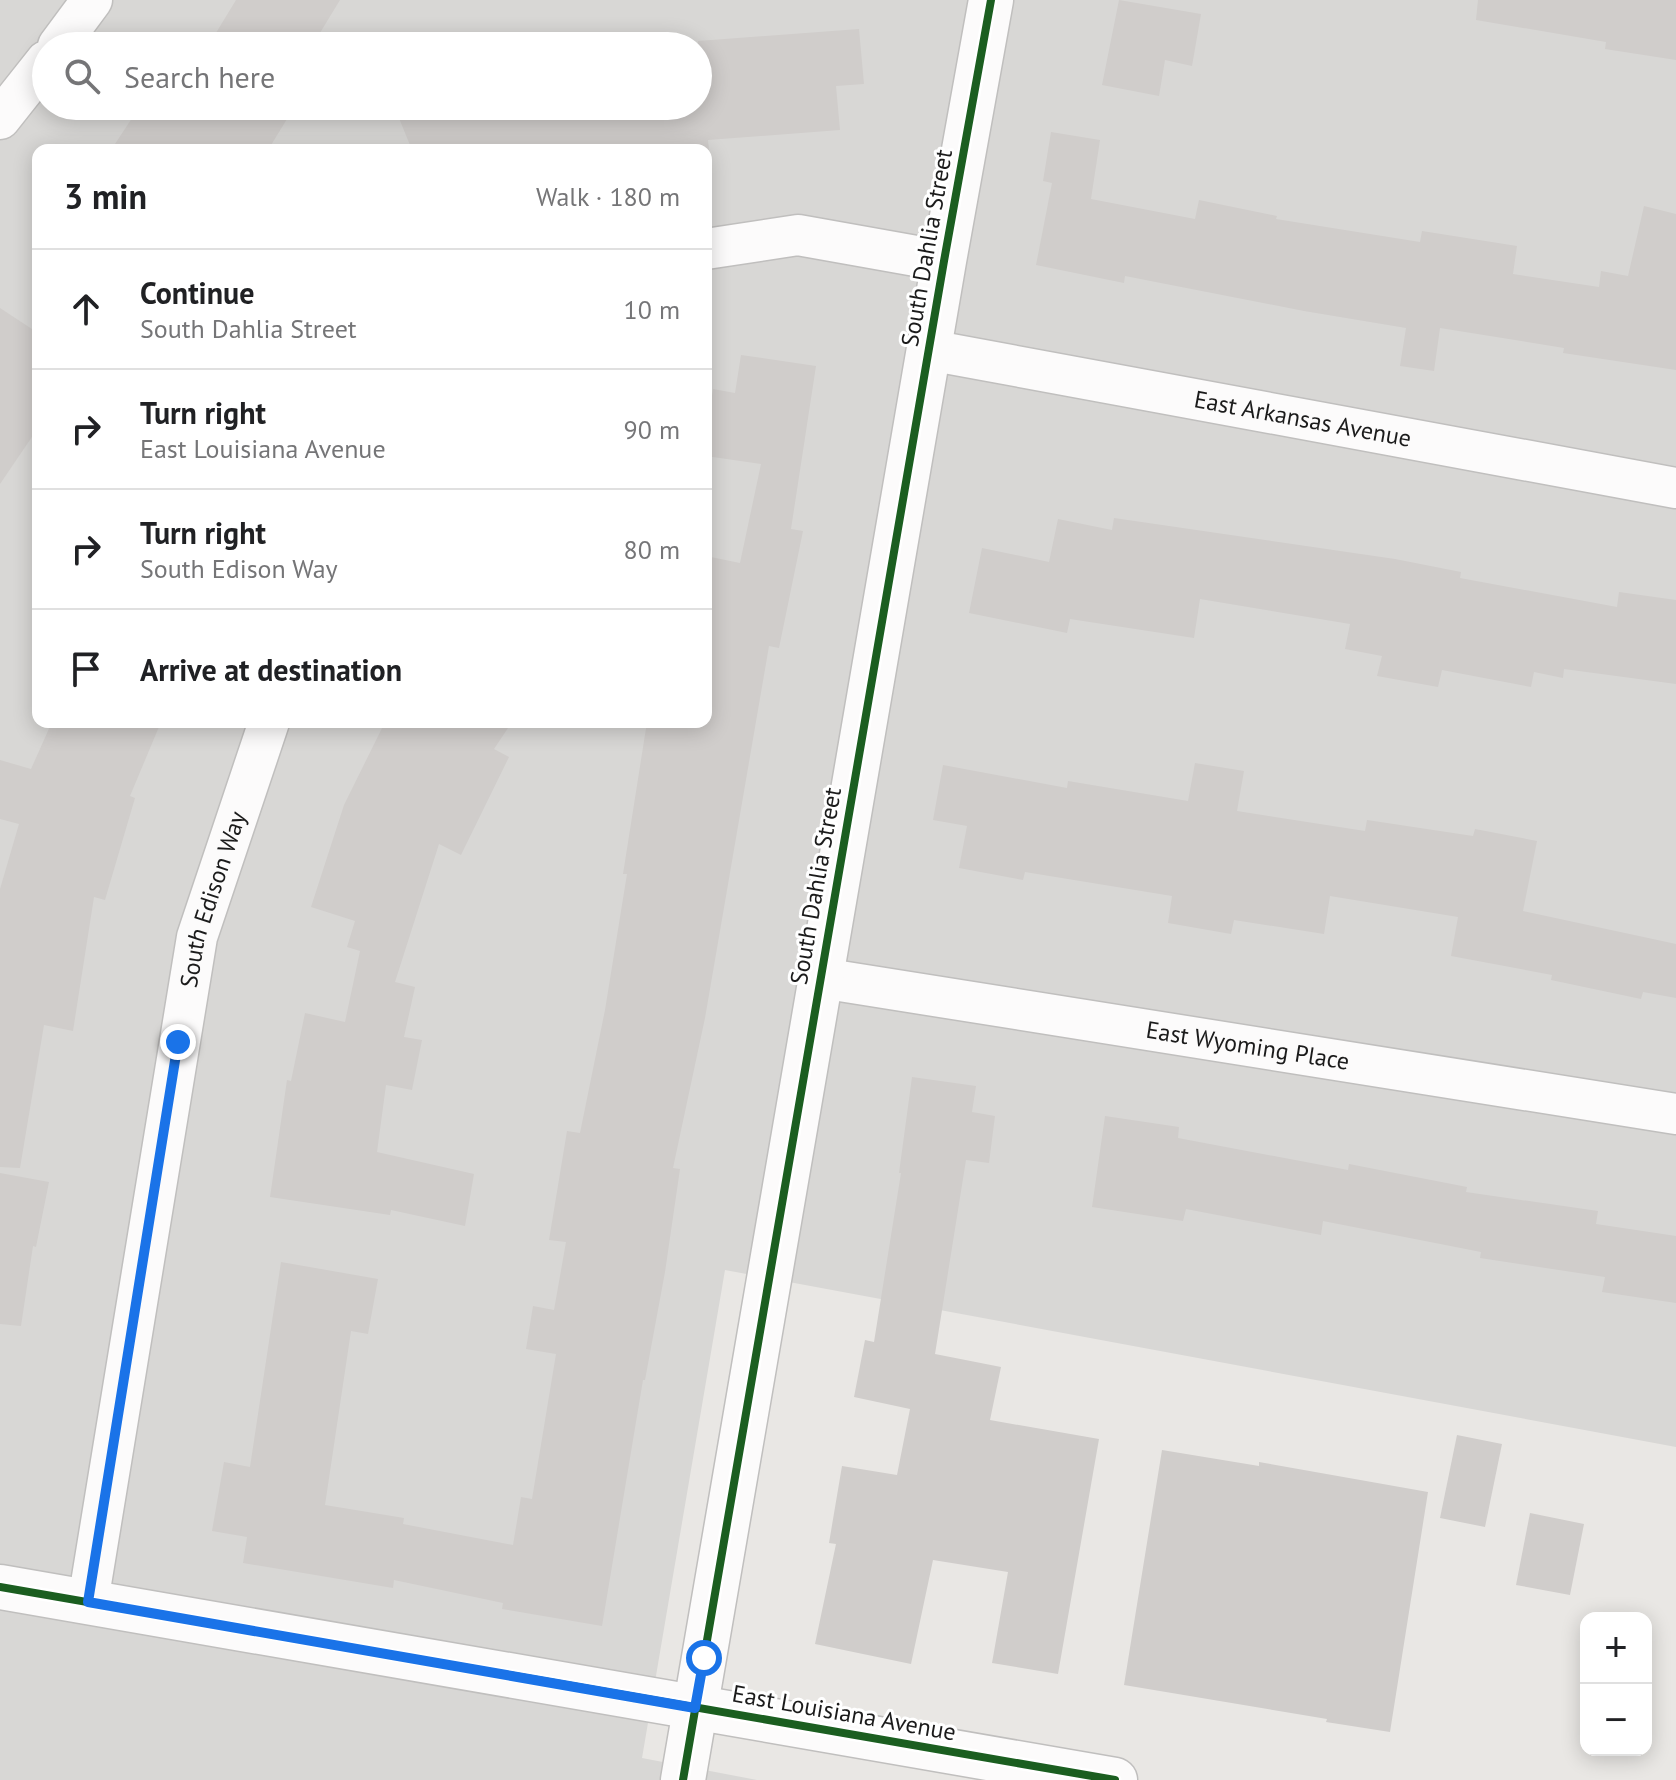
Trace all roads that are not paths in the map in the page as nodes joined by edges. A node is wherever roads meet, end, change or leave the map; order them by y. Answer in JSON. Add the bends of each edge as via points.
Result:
{"nodes":[{"id":1,"x":92,"y":0,"type":"edge"},
{"id":2,"x":991,"y":0,"type":"edge"},
{"id":3,"x":68,"y":32,"type":"edge"},
{"id":4,"x":32,"y":79,"type":"edge"},
{"id":5,"x":0,"y":119,"type":"edge"},
{"id":6,"x":712,"y":248,"type":"edge"},
{"id":7,"x":944,"y":261,"type":"junction"},
{"id":8,"x":929,"y":350,"type":"junction"},
{"id":9,"x":1676,"y":488,"type":"edge"},
{"id":10,"x":267,"y":728,"type":"edge"},
{"id":11,"x":821,"y":978,"type":"junction"},
{"id":12,"x":1676,"y":1114,"type":"edge"},
{"id":13,"x":0,"y":1587,"type":"edge"},
{"id":14,"x":88,"y":1602,"type":"junction"},
{"id":15,"x":695,"y":1708,"type":"junction"},
{"id":16,"x":683,"y":1780,"type":"edge"},
{"id":17,"x":1115,"y":1780,"type":"edge"}],
"edges":[{"from":1,"to":3,"type":"street"},
{"from":2,"to":7,"type":"street","name":"South Dahlia Street"},
{"from":4,"to":5,"type":"street"},
{"from":6,"to":7,"type":"street","via":[[798,235]]},
{"from":7,"to":8,"type":"street","name":"South Dahlia Street"},
{"from":8,"to":9,"type":"street","name":"East Arkansas Avenue"},
{"from":8,"to":11,"type":"street","name":"South Dahlia Street"},
{"from":10,"to":14,"type":"street","name":"South Edison Way","via":[[197,937]]},
{"from":11,"to":12,"type":"street","name":"East Wyoming Place"},
{"from":11,"to":15,"type":"street","name":"South Dahlia Street"},
{"from":13,"to":14,"type":"street","name":"East Louisiana Avenue"},
{"from":14,"to":15,"type":"street","name":"East Louisiana Avenue"},
{"from":15,"to":16,"type":"street","name":"South Dahlia Street"},
{"from":15,"to":17,"type":"street","name":"East Louisiana Avenue"}]}
